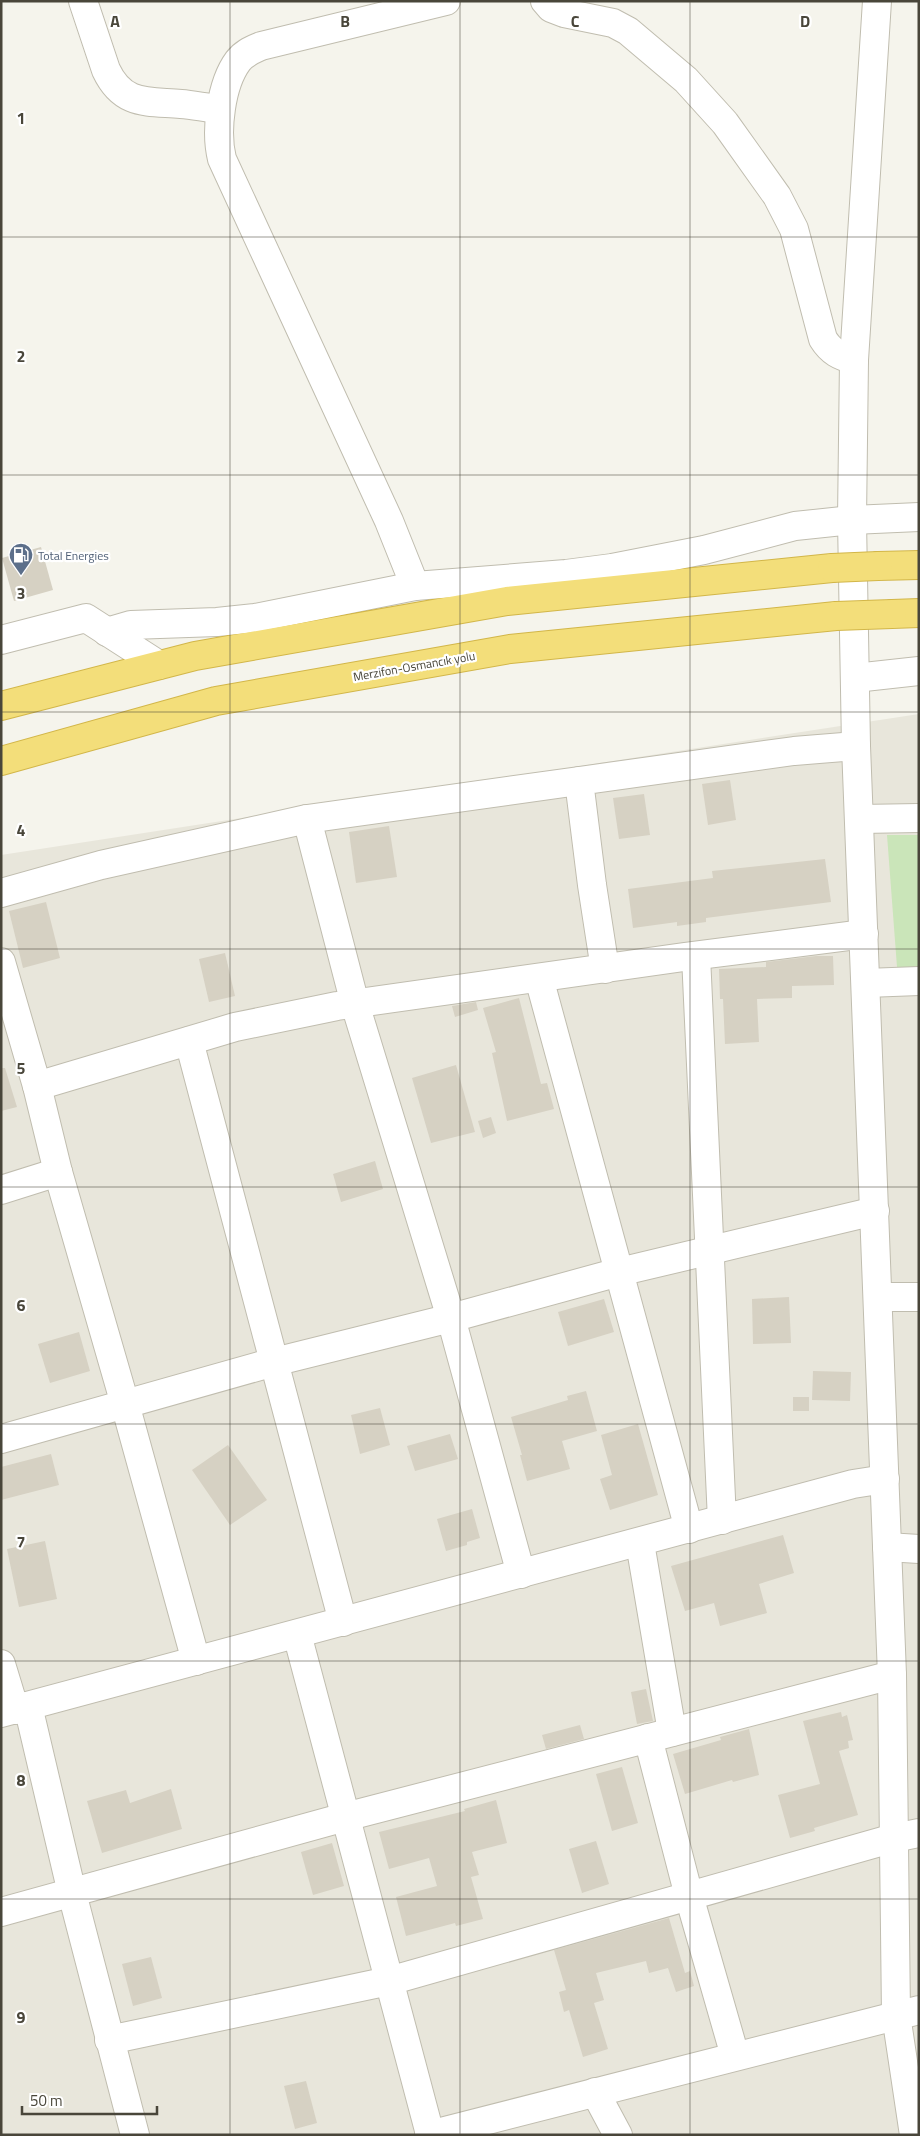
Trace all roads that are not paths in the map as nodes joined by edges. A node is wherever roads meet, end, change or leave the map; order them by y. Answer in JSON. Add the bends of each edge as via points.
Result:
{"nodes":[{"id":1,"x":83,"y":1,"type":"edge"},
{"id":2,"x":446,"y":1,"type":"edge"},
{"id":3,"x":545,"y":1,"type":"edge"},
{"id":4,"x":877,"y":1,"type":"edge"},
{"id":5,"x":220,"y":110,"type":"junction"},
{"id":6,"x":854,"y":360,"type":"junction"},
{"id":7,"x":919,"y":517,"type":"edge"},
{"id":8,"x":852,"y":520,"type":"junction"},
{"id":9,"x":919,"y":565,"type":"edge"},
{"id":10,"x":415,"y":586,"type":"junction"},
{"id":11,"x":919,"y":613,"type":"edge"},
{"id":12,"x":107,"y":632,"type":"junction"},
{"id":13,"x":1,"y":640,"type":"edge"},
{"id":14,"x":159,"y":665,"type":"junction"},
{"id":15,"x":919,"y":671,"type":"edge"},
{"id":16,"x":855,"y":678,"type":"junction"},
{"id":17,"x":1,"y":706,"type":"edge"},
{"id":18,"x":856,"y":746,"type":"junction"},
{"id":19,"x":1,"y":761,"type":"edge"},
{"id":20,"x":579,"y":781,"type":"junction"},
{"id":21,"x":919,"y":818,"type":"edge"},
{"id":22,"x":307,"y":819,"type":"junction"},
{"id":23,"x":860,"y":820,"type":"junction"},
{"id":24,"x":1,"y":894,"type":"edge"},
{"id":25,"x":864,"y":934,"type":"junction"},
{"id":26,"x":696,"y":956,"type":"junction"},
{"id":27,"x":1,"y":962,"type":"edge"},
{"id":28,"x":605,"y":969,"type":"junction"},
{"id":29,"x":539,"y":978,"type":"junction"},
{"id":30,"x":919,"y":981,"type":"edge"},
{"id":31,"x":866,"y":983,"type":"junction"},
{"id":32,"x":355,"y":1004,"type":"junction"},
{"id":33,"x":188,"y":1041,"type":"junction"},
{"id":34,"x":37,"y":1086,"type":"junction"},
{"id":35,"x":58,"y":1172,"type":"junction"},
{"id":36,"x":1,"y":1190,"type":"edge"},
{"id":37,"x":875,"y":1211,"type":"junction"},
{"id":38,"x":710,"y":1250,"type":"junction"},
{"id":39,"x":619,"y":1272,"type":"junction"},
{"id":40,"x":878,"y":1297,"type":"junction"},
{"id":41,"x":919,"y":1297,"type":"edge"},
{"id":42,"x":451,"y":1318,"type":"junction"},
{"id":43,"x":274,"y":1362,"type":"junction"},
{"id":44,"x":125,"y":1404,"type":"junction"},
{"id":45,"x":1,"y":1439,"type":"edge"},
{"id":46,"x":885,"y":1478,"type":"junction"},
{"id":47,"x":722,"y":1520,"type":"junction"},
{"id":48,"x":689,"y":1529,"type":"junction"},
{"id":49,"x":640,"y":1543,"type":"junction"},
{"id":50,"x":887,"y":1547,"type":"junction"},
{"id":51,"x":919,"y":1549,"type":"edge"},
{"id":52,"x":521,"y":1574,"type":"junction"},
{"id":53,"x":343,"y":1622,"type":"junction"},
{"id":54,"x":297,"y":1634,"type":"junction"},
{"id":55,"x":196,"y":1661,"type":"junction"},
{"id":56,"x":1,"y":1664,"type":"edge"},
{"id":57,"x":892,"y":1675,"type":"junction"},
{"id":58,"x":15,"y":1710,"type":"edge"},
{"id":59,"x":660,"y":1735,"type":"junction"},
{"id":60,"x":345,"y":1816,"type":"junction"},
{"id":61,"x":906,"y":1836,"type":"edge"},
{"id":62,"x":72,"y":1893,"type":"junction"},
{"id":63,"x":689,"y":1896,"type":"junction"},
{"id":64,"x":1,"y":1912,"type":"edge"},
{"id":65,"x":389,"y":1980,"type":"junction"},
{"id":66,"x":907,"y":2013,"type":"edge"},
{"id":67,"x":109,"y":2040,"type":"junction"},
{"id":68,"x":735,"y":2056,"type":"junction"},
{"id":69,"x":595,"y":2092,"type":"junction"},
{"id":70,"x":135,"y":2135,"type":"edge"},
{"id":71,"x":429,"y":2135,"type":"edge"},
{"id":72,"x":618,"y":2135,"type":"edge"},
{"id":73,"x":914,"y":2135,"type":"edge"}],
"edges":[{"from":1,"to":5,"type":"street","via":[[106,70],[123,93],[141,102]]},
{"from":2,"to":5,"type":"street","via":[[248,51],[233,71]]},
{"from":3,"to":6,"type":"street","via":[[551,8],[564,13],[613,22],[628,31],[705,99],[725,122],[786,211],[799,243],[823,339],[828,348],[838,355]]},
{"from":4,"to":6,"type":"street"},
{"from":5,"to":10,"type":"street","via":[[217,134],[222,159],[389,522]]},
{"from":6,"to":8,"type":"street"},
{"from":7,"to":8,"type":"street"},
{"from":8,"to":10,"type":"street","via":[[795,526],[704,550],[612,568]]},
{"from":8,"to":16,"type":"street"},
{"from":9,"to":14,"type":"highway","bridge":true,"via":[[832,568],[507,601]]},
{"from":10,"to":12,"type":"street","via":[[255,618],[131,626]]},
{"from":11,"to":19,"type":"highway","name":"Merzifon-Osmancık yolu","bridge":true,"via":[[836,616],[491,652],[216,701]]},
{"from":12,"to":13,"type":"street","via":[[86,618]]},
{"from":12,"to":14,"type":"street"},
{"from":14,"to":17,"type":"highway"},
{"from":15,"to":16,"type":"street"},
{"from":16,"to":18,"type":"street"},
{"from":18,"to":20,"type":"street","via":[[794,751]]},
{"from":18,"to":23,"type":"street"},
{"from":20,"to":22,"type":"street"},
{"from":20,"to":28,"type":"street"},
{"from":21,"to":23,"type":"street"},
{"from":22,"to":24,"type":"street","via":[[101,865]]},
{"from":22,"to":32,"type":"street"},
{"from":23,"to":25,"type":"street"},
{"from":25,"to":26,"type":"street"},
{"from":25,"to":31,"type":"street"},
{"from":26,"to":28,"type":"street"},
{"from":26,"to":38,"type":"street"},
{"from":27,"to":34,"type":"street"},
{"from":28,"to":29,"type":"street"},
{"from":29,"to":32,"type":"street"},
{"from":29,"to":39,"type":"street"},
{"from":30,"to":31,"type":"street"},
{"from":31,"to":37,"type":"street"},
{"from":32,"to":33,"type":"street","via":[[235,1027]]},
{"from":32,"to":42,"type":"street"},
{"from":33,"to":34,"type":"street"},
{"from":33,"to":43,"type":"street"},
{"from":34,"to":35,"type":"street"},
{"from":35,"to":36,"type":"street"},
{"from":35,"to":44,"type":"street"},
{"from":37,"to":38,"type":"street"},
{"from":37,"to":40,"type":"street"},
{"from":38,"to":39,"type":"street"},
{"from":38,"to":47,"type":"street"},
{"from":39,"to":42,"type":"street"},
{"from":39,"to":48,"type":"street"},
{"from":40,"to":41,"type":"street"},
{"from":40,"to":46,"type":"street"},
{"from":42,"to":43,"type":"street"},
{"from":42,"to":52,"type":"street"},
{"from":43,"to":44,"type":"street"},
{"from":43,"to":53,"type":"street"},
{"from":44,"to":45,"type":"street"},
{"from":44,"to":55,"type":"street"},
{"from":46,"to":47,"type":"street"},
{"from":46,"to":50,"type":"street"},
{"from":47,"to":48,"type":"street"},
{"from":48,"to":49,"type":"street"},
{"from":49,"to":52,"type":"street"},
{"from":49,"to":59,"type":"street"},
{"from":50,"to":51,"type":"street"},
{"from":50,"to":57,"type":"street"},
{"from":52,"to":53,"type":"street"},
{"from":53,"to":54,"type":"street"},
{"from":54,"to":55,"type":"street"},
{"from":54,"to":60,"type":"street"},
{"from":55,"to":58,"type":"street"},
{"from":56,"to":58,"type":"street"},
{"from":57,"to":59,"type":"street"},
{"from":57,"to":61,"type":"street"},
{"from":58,"to":62,"type":"street"},
{"from":59,"to":60,"type":"street"},
{"from":59,"to":63,"type":"street"},
{"from":60,"to":62,"type":"street"},
{"from":60,"to":65,"type":"street"},
{"from":61,"to":63,"type":"street"},
{"from":61,"to":66,"type":"street"},
{"from":62,"to":64,"type":"street"},
{"from":62,"to":67,"type":"street"},
{"from":63,"to":65,"type":"street"},
{"from":63,"to":68,"type":"street"},
{"from":65,"to":67,"type":"street"},
{"from":65,"to":71,"type":"street"},
{"from":66,"to":68,"type":"street"},
{"from":66,"to":73,"type":"street"},
{"from":67,"to":70,"type":"street"},
{"from":68,"to":69,"type":"street"},
{"from":69,"to":71,"type":"street"},
{"from":69,"to":72,"type":"street"}]}
